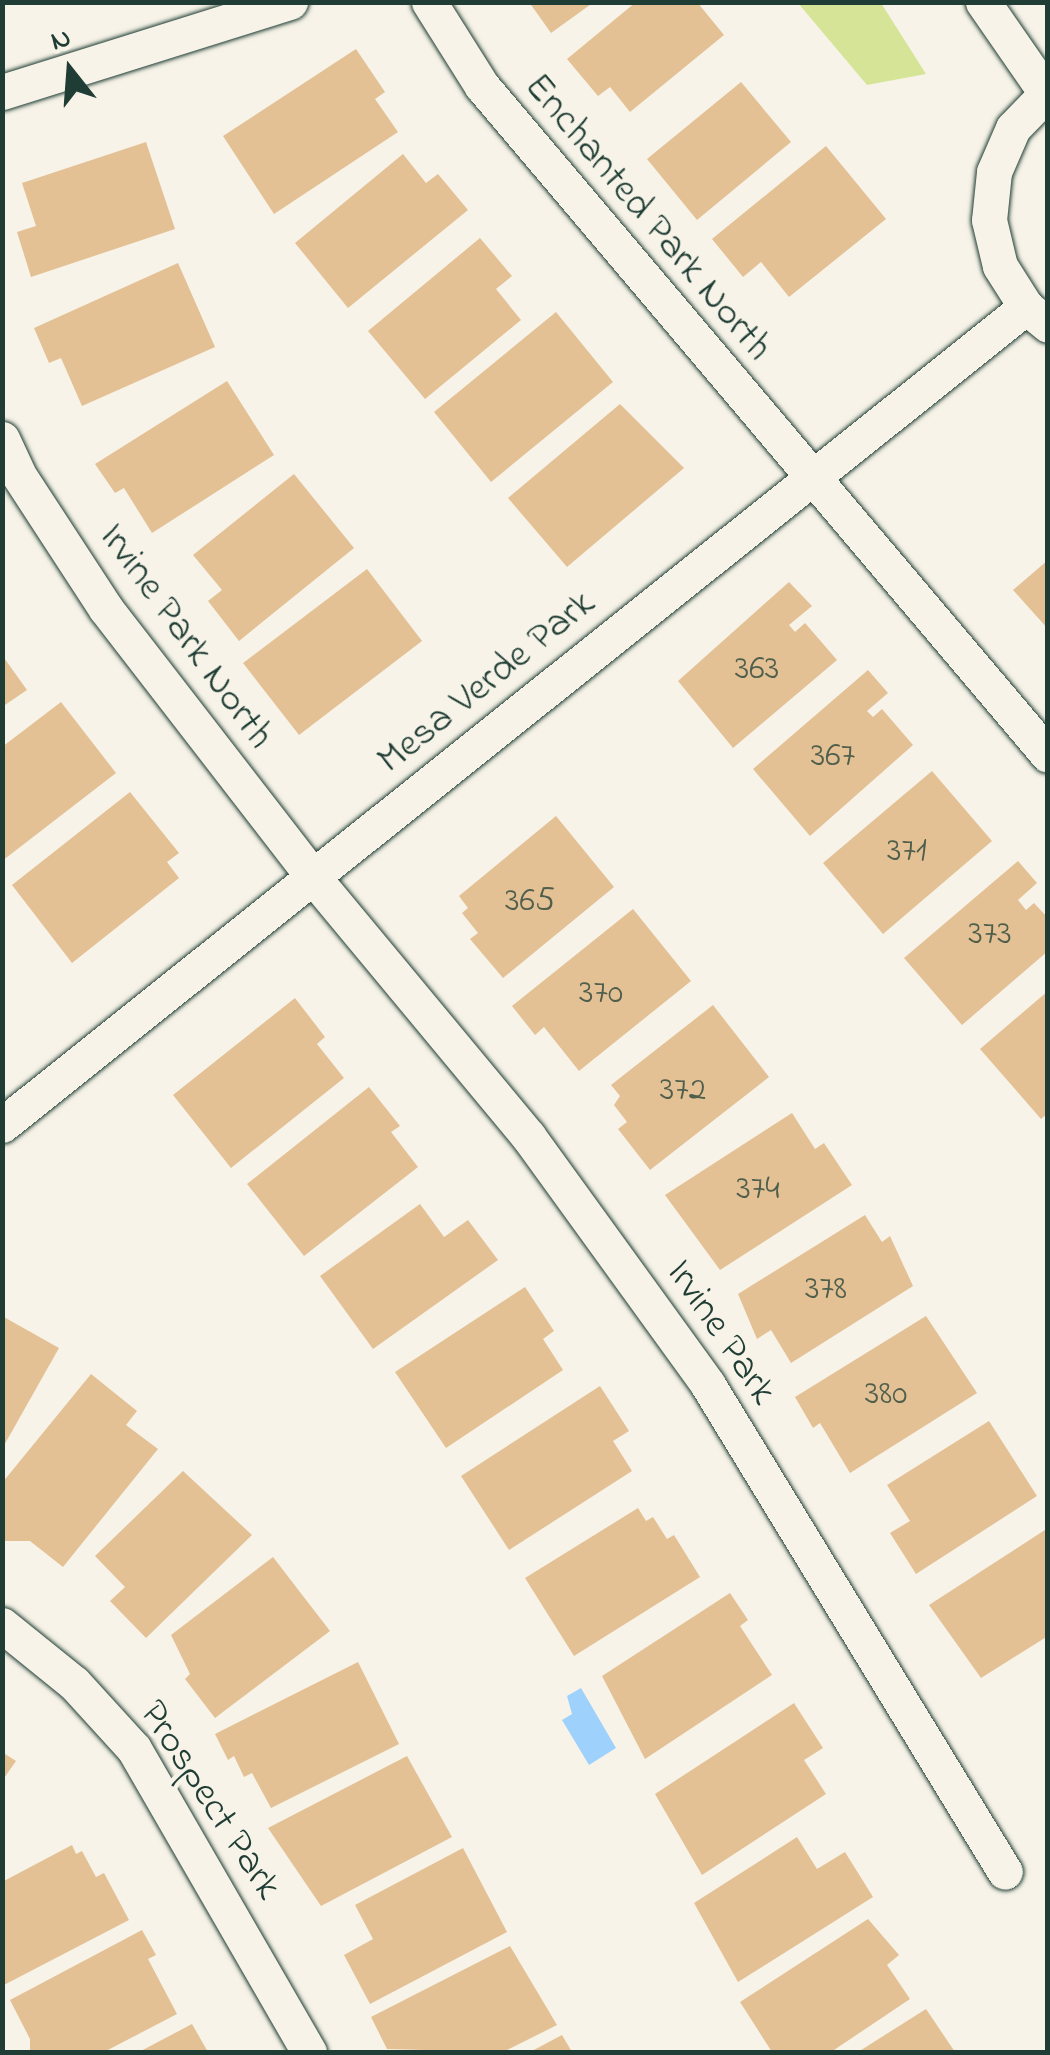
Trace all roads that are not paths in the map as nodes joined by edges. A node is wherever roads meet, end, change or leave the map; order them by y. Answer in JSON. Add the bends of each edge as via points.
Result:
{"nodes":[{"id":1,"x":290,"y":2,"type":"edge"},
{"id":2,"x":429,"y":2,"type":"edge"},
{"id":3,"x":983,"y":2,"type":"edge"},
{"id":4,"x":2,"y":92,"type":"edge"},
{"id":5,"x":1047,"y":92,"type":"edge"},
{"id":6,"x":1036,"y":316,"type":"edge"},
{"id":7,"x":2,"y":438,"type":"edge"},
{"id":8,"x":810,"y":479,"type":"junction"},
{"id":9,"x":1048,"y":755,"type":"edge"},
{"id":10,"x":314,"y":877,"type":"junction"},
{"id":11,"x":2,"y":1125,"type":"edge"},
{"id":12,"x":2,"y":1625,"type":"edge"},
{"id":13,"x":1005,"y":1872,"type":"dead end"},
{"id":14,"x":309,"y":2052,"type":"edge"}],
"edges":[{"from":1,"to":4,"type":"street"},
{"from":2,"to":8,"type":"street","name":"Enchanted Park North","via":[[482,86]]},
{"from":3,"to":5,"type":"street"},
{"from":5,"to":6,"type":"street","via":[[1013,128],[994,172],[989,220],[996,251]]},
{"from":6,"to":8,"type":"street","name":"Mesa Verde Park"},
{"from":7,"to":10,"type":"street","name":"Irvine Park North","via":[[18,474],[106,609]]},
{"from":8,"to":9,"type":"street","name":"Enchanted Park North"},
{"from":8,"to":10,"type":"street","name":"Mesa Verde Park"},
{"from":10,"to":11,"type":"street","name":"Mesa Verde Park"},
{"from":10,"to":13,"type":"street","name":"Irvine Park","via":[[504,1105],[697,1370]]},
{"from":12,"to":14,"type":"street","name":"Prospect Park","via":[[74,1683],[134,1749]]}]}
